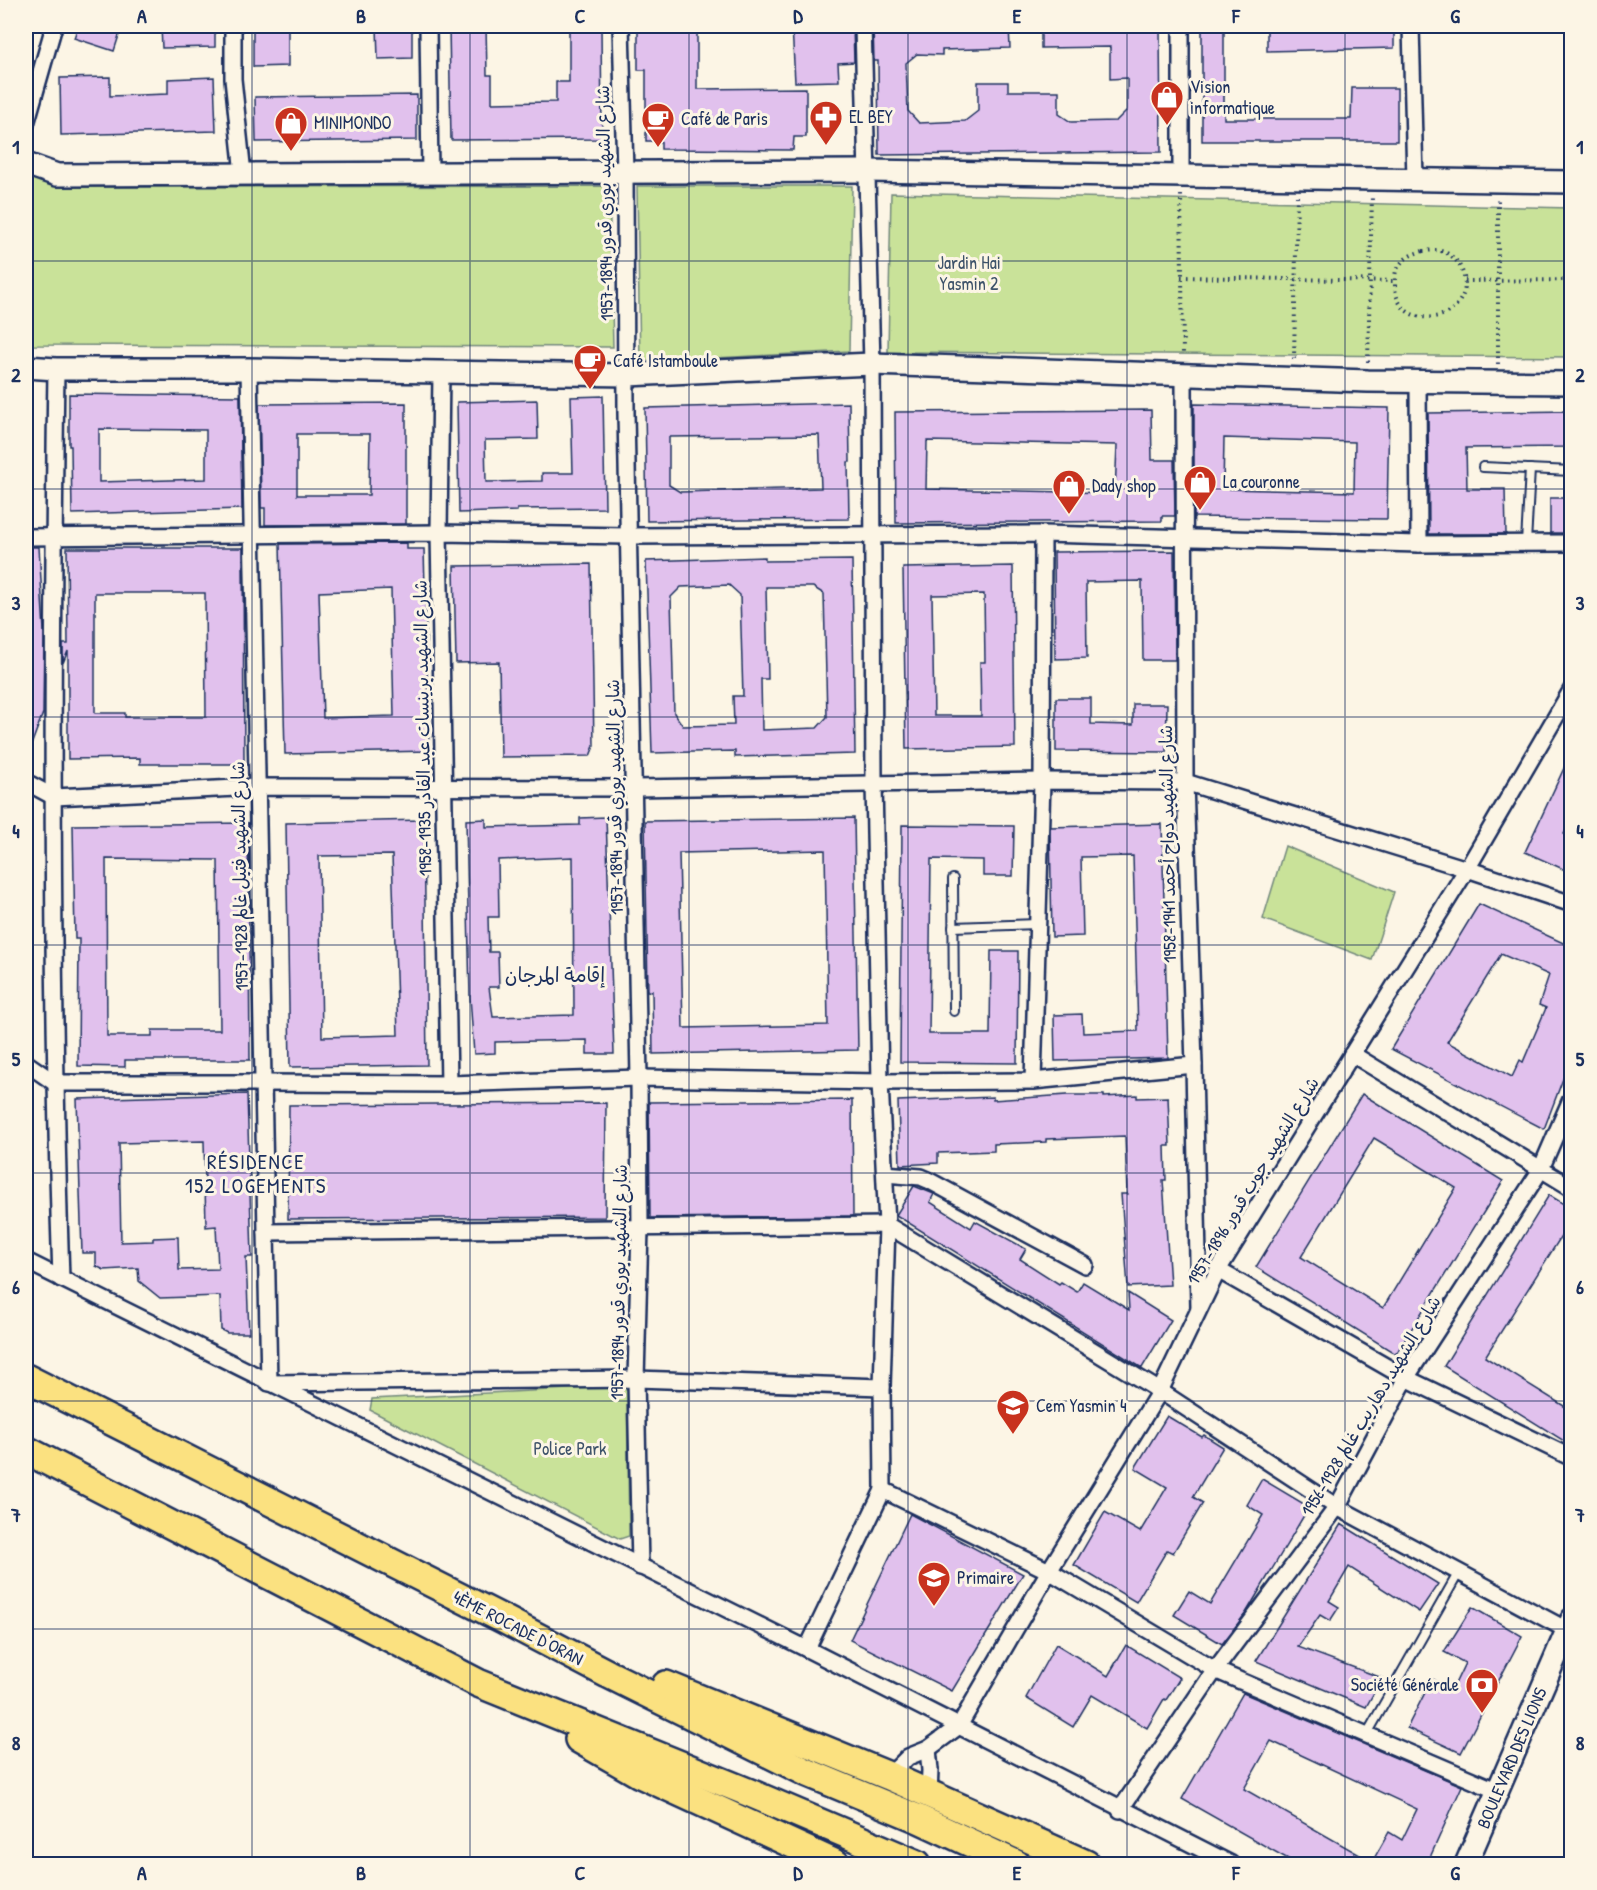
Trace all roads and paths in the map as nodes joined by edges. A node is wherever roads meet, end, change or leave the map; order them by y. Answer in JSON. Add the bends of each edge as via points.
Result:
{"nodes":[{"id":1,"x":54,"y":26,"type":"edge"},
{"id":2,"x":233,"y":26,"type":"edge"},
{"id":3,"x":428,"y":26,"type":"edge"},
{"id":4,"x":621,"y":26,"type":"edge"},
{"id":5,"x":863,"y":26,"type":"edge"},
{"id":6,"x":1181,"y":26,"type":"edge"},
{"id":7,"x":1411,"y":26,"type":"edge"},
{"id":8,"x":26,"y":124,"type":"edge"},
{"id":9,"x":26,"y":164,"type":"edge"},
{"id":10,"x":867,"y":171,"type":"junction"},
{"id":11,"x":626,"y":172,"type":"junction"},
{"id":12,"x":430,"y":173,"type":"junction"},
{"id":13,"x":243,"y":174,"type":"junction"},
{"id":14,"x":1181,"y":176,"type":"junction"},
{"id":15,"x":1297,"y":177,"type":"junction"},
{"id":16,"x":1372,"y":178,"type":"junction"},
{"id":17,"x":1415,"y":180,"type":"junction"},
{"id":18,"x":1498,"y":181,"type":"junction"},
{"id":19,"x":1572,"y":182,"type":"edge"},
{"id":20,"x":1181,"y":278,"type":"junction"},
{"id":21,"x":1296,"y":279,"type":"junction"},
{"id":22,"x":1572,"y":280,"type":"edge"},
{"id":23,"x":1371,"y":281,"type":"junction"},
{"id":24,"x":1395,"y":281,"type":"junction"},
{"id":25,"x":1465,"y":281,"type":"junction"},
{"id":26,"x":1499,"y":281,"type":"junction"},
{"id":27,"x":872,"y":364,"type":"junction"},
{"id":28,"x":26,"y":367,"type":"edge"},
{"id":29,"x":56,"y":369,"type":"junction"},
{"id":30,"x":249,"y":369,"type":"junction"},
{"id":31,"x":441,"y":372,"type":"junction"},
{"id":32,"x":627,"y":375,"type":"junction"},
{"id":33,"x":1184,"y":375,"type":"junction"},
{"id":34,"x":1294,"y":379,"type":"junction"},
{"id":35,"x":1368,"y":381,"type":"junction"},
{"id":36,"x":1418,"y":382,"type":"junction"},
{"id":37,"x":1498,"y":383,"type":"junction"},
{"id":38,"x":1572,"y":383,"type":"edge"},
{"id":39,"x":1483,"y":467,"type":"dead end"},
{"id":40,"x":1530,"y":469,"type":"junction"},
{"id":41,"x":1572,"y":471,"type":"edge"},
{"id":42,"x":440,"y":533,"type":"junction"},
{"id":43,"x":1043,"y":534,"type":"junction"},
{"id":44,"x":252,"y":536,"type":"junction"},
{"id":45,"x":628,"y":536,"type":"junction"},
{"id":46,"x":872,"y":536,"type":"junction"},
{"id":47,"x":26,"y":537,"type":"edge"},
{"id":48,"x":54,"y":537,"type":"junction"},
{"id":49,"x":1185,"y":537,"type":"junction"},
{"id":50,"x":1526,"y":543,"type":"junction"},
{"id":51,"x":1572,"y":543,"type":"edge"},
{"id":52,"x":1419,"y":544,"type":"junction"},
{"id":53,"x":1572,"y":689,"type":"edge"},
{"id":54,"x":1042,"y":781,"type":"junction"},
{"id":55,"x":26,"y":782,"type":"edge"},
{"id":56,"x":1185,"y":782,"type":"junction"},
{"id":57,"x":874,"y":783,"type":"junction"},
{"id":58,"x":257,"y":788,"type":"junction"},
{"id":59,"x":444,"y":788,"type":"junction"},
{"id":60,"x":634,"y":788,"type":"junction"},
{"id":61,"x":54,"y":797,"type":"junction"},
{"id":62,"x":1467,"y":869,"type":"junction"},
{"id":63,"x":953,"y":879,"type":"dead end"},
{"id":64,"x":1572,"y":904,"type":"edge"},
{"id":65,"x":1038,"y":924,"type":"junction"},
{"id":66,"x":953,"y":927,"type":"junction"},
{"id":67,"x":954,"y":1011,"type":"dead end"},
{"id":68,"x":1352,"y":1054,"type":"junction"},
{"id":69,"x":26,"y":1063,"type":"edge"},
{"id":70,"x":1194,"y":1065,"type":"junction"},
{"id":71,"x":639,"y":1078,"type":"junction"},
{"id":72,"x":1033,"y":1081,"type":"junction"},
{"id":73,"x":879,"y":1082,"type":"junction"},
{"id":74,"x":55,"y":1083,"type":"junction"},
{"id":75,"x":263,"y":1083,"type":"junction"},
{"id":76,"x":449,"y":1084,"type":"junction"},
{"id":77,"x":1572,"y":1097,"type":"edge"},
{"id":78,"x":1540,"y":1171,"type":"junction"},
{"id":79,"x":885,"y":1174,"type":"junction"},
{"id":80,"x":1572,"y":1188,"type":"edge"},
{"id":81,"x":887,"y":1225,"type":"junction"},
{"id":82,"x":640,"y":1228,"type":"junction"},
{"id":83,"x":266,"y":1232,"type":"junction"},
{"id":84,"x":26,"y":1261,"type":"edge"},
{"id":85,"x":1085,"y":1265,"type":"dead end"},
{"id":86,"x":1218,"y":1270,"type":"junction"},
{"id":87,"x":61,"y":1279,"type":"junction"},
{"id":88,"x":1199,"y":1311,"type":"junction"},
{"id":89,"x":26,"y":1378,"type":"edge"},
{"id":90,"x":1406,"y":1378,"type":"junction"},
{"id":91,"x":636,"y":1379,"type":"junction"},
{"id":92,"x":269,"y":1383,"type":"junction"},
{"id":93,"x":882,"y":1386,"type":"junction"},
{"id":94,"x":1160,"y":1391,"type":"junction"},
{"id":95,"x":26,"y":1450,"type":"edge"},
{"id":96,"x":1572,"y":1458,"type":"edge"},
{"id":97,"x":883,"y":1490,"type":"junction"},
{"id":98,"x":1337,"y":1507,"type":"junction"},
{"id":99,"x":640,"y":1567,"type":"junction"},
{"id":100,"x":1049,"y":1571,"type":"junction"},
{"id":101,"x":1459,"y":1572,"type":"junction"},
{"id":102,"x":503,"y":1619,"type":"junction"},
{"id":103,"x":1569,"y":1625,"type":"edge"},
{"id":104,"x":807,"y":1649,"type":"junction"},
{"id":105,"x":1215,"y":1670,"type":"junction"},
{"id":106,"x":478,"y":1683,"type":"junction"},
{"id":107,"x":959,"y":1726,"type":"junction"},
{"id":108,"x":1367,"y":1734,"type":"junction"},
{"id":109,"x":928,"y":1749,"type":"junction"},
{"id":110,"x":889,"y":1776,"type":"junction"},
{"id":111,"x":1498,"y":1791,"type":"junction"},
{"id":112,"x":929,"y":1795,"type":"junction"},
{"id":113,"x":1120,"y":1810,"type":"junction"},
{"id":114,"x":836,"y":1864,"type":"edge"},
{"id":115,"x":917,"y":1864,"type":"edge"},
{"id":116,"x":1016,"y":1864,"type":"edge"},
{"id":117,"x":1086,"y":1864,"type":"edge"},
{"id":118,"x":1231,"y":1864,"type":"edge"},
{"id":119,"x":1466,"y":1864,"type":"edge"}],
"edges":[{"from":1,"to":8,"type":"street"},
{"from":2,"to":13,"type":"street","via":[[233,78]]},
{"from":3,"to":12,"type":"street"},
{"from":4,"to":11,"type":"street","name":"شارع الشهيد بوري قدور 1894-1957"},
{"from":5,"to":10,"type":"street"},
{"from":6,"to":14,"type":"street"},
{"from":7,"to":17,"type":"street"},
{"from":9,"to":13,"type":"street","via":[[57,175]]},
{"from":10,"to":11,"type":"street"},
{"from":10,"to":14,"type":"street"},
{"from":10,"to":27,"type":"street"},
{"from":11,"to":12,"type":"street"},
{"from":11,"to":32,"type":"street","name":"شارع الشهيد بوري قدور 1894-1957"},
{"from":12,"to":13,"type":"street"},
{"from":14,"to":15,"type":"street"},
{"from":14,"to":20,"type":"path"},
{"from":15,"to":16,"type":"street"},
{"from":15,"to":21,"type":"path"},
{"from":16,"to":17,"type":"street"},
{"from":16,"to":23,"type":"path"},
{"from":17,"to":18,"type":"street"},
{"from":18,"to":19,"type":"street"},
{"from":18,"to":26,"type":"path"},
{"from":20,"to":21,"type":"path"},
{"from":20,"to":33,"type":"path"},
{"from":21,"to":23,"type":"path"},
{"from":21,"to":34,"type":"path"},
{"from":22,"to":26,"type":"path"},
{"from":23,"to":24,"type":"path"},
{"from":23,"to":35,"type":"path"},
{"from":24,"to":25,"type":"path","via":[[1396,270],[1408,256],[1441,250],[1461,267]]},
{"from":24,"to":25,"type":"path","via":[[1395,293],[1403,308],[1416,317],[1450,312],[1464,292]]},
{"from":25,"to":26,"type":"path"},
{"from":26,"to":37,"type":"path"},
{"from":27,"to":32,"type":"street"},
{"from":27,"to":33,"type":"street"},
{"from":27,"to":46,"type":"street"},
{"from":28,"to":29,"type":"street"},
{"from":29,"to":30,"type":"street"},
{"from":29,"to":48,"type":"street"},
{"from":30,"to":31,"type":"street"},
{"from":30,"to":44,"type":"street","name":"شارع الشهيد فتيل غالم 1928-1957"},
{"from":31,"to":32,"type":"street"},
{"from":31,"to":42,"type":"street","name":"شارع الشهيد برينسات عبد القادر 1935-1958"},
{"from":32,"to":45,"type":"street","name":"شارع الشهيد بوري قدور 1894-1957"},
{"from":33,"to":34,"type":"street"},
{"from":33,"to":49,"type":"street","name":"شارع الشهيد دواح أحمد 1941-1958"},
{"from":34,"to":35,"type":"street"},
{"from":35,"to":36,"type":"street"},
{"from":36,"to":37,"type":"street"},
{"from":36,"to":52,"type":"street"},
{"from":37,"to":38,"type":"street"},
{"from":39,"to":40,"type":"lane"},
{"from":40,"to":41,"type":"lane"},
{"from":40,"to":50,"type":"lane"},
{"from":42,"to":44,"type":"street"},
{"from":42,"to":45,"type":"street"},
{"from":42,"to":59,"type":"street","name":"شارع الشهيد برينسات عبد القادر 1935-1958"},
{"from":43,"to":46,"type":"street"},
{"from":43,"to":49,"type":"street"},
{"from":43,"to":54,"type":"street"},
{"from":44,"to":48,"type":"street"},
{"from":44,"to":58,"type":"street","name":"شارع الشهيد فتيل غالم 1928-1957"},
{"from":45,"to":46,"type":"street"},
{"from":45,"to":60,"type":"street","name":"شارع الشهيد بوري قدور 1894-1957"},
{"from":46,"to":57,"type":"street"},
{"from":47,"to":48,"type":"street"},
{"from":48,"to":61,"type":"street"},
{"from":49,"to":52,"type":"street"},
{"from":49,"to":56,"type":"street","name":"شارع الشهيد دواح أحمد 1941-1958"},
{"from":50,"to":51,"type":"street"},
{"from":50,"to":52,"type":"street"},
{"from":53,"to":62,"type":"street","name":"شارع الشهيد جوب قدور 1896-1957"},
{"from":54,"to":56,"type":"street"},
{"from":54,"to":57,"type":"street"},
{"from":54,"to":65,"type":"street"},
{"from":55,"to":61,"type":"street"},
{"from":56,"to":62,"type":"street"},
{"from":56,"to":70,"type":"street","name":"شارع الشهيد دواح أحمد 1941-1958"},
{"from":57,"to":60,"type":"street"},
{"from":57,"to":73,"type":"street"},
{"from":58,"to":59,"type":"street"},
{"from":58,"to":61,"type":"street"},
{"from":58,"to":75,"type":"street","name":"شارع الشهيد فتيل غالم 1928-1957"},
{"from":59,"to":60,"type":"street"},
{"from":59,"to":76,"type":"street","name":"شارع الشهيد برينسات عبد القادر 1935-1958"},
{"from":60,"to":71,"type":"street","name":"شارع الشهيد بوري قدور 1894-1957"},
{"from":61,"to":74,"type":"street"},
{"from":62,"to":64,"type":"street"},
{"from":62,"to":68,"type":"street","name":"شارع الشهيد جوب قدور 1896-1957"},
{"from":63,"to":66,"type":"lane"},
{"from":65,"to":66,"type":"lane"},
{"from":65,"to":72,"type":"street"},
{"from":66,"to":67,"type":"lane"},
{"from":68,"to":78,"type":"street"},
{"from":68,"to":86,"type":"street","name":"شارع الشهيد جوب قدور 1896-1957"},
{"from":69,"to":74,"type":"street"},
{"from":70,"to":72,"type":"street"},
{"from":70,"to":88,"type":"street","name":"شارع الشهيد دواح أحمد 1941-1958"},
{"from":71,"to":73,"type":"street"},
{"from":71,"to":76,"type":"street"},
{"from":71,"to":82,"type":"street","name":"شارع الشهيد بوري قدور 1894-1957"},
{"from":72,"to":73,"type":"street"},
{"from":73,"to":79,"type":"street"},
{"from":74,"to":75,"type":"street"},
{"from":74,"to":87,"type":"street"},
{"from":75,"to":76,"type":"street"},
{"from":75,"to":83,"type":"street","name":"شارع الشهيد فتيل غالم 1928-1957"},
{"from":77,"to":78,"type":"street","name":"شارع الشهيد دهاريب غالم 1928-1956"},
{"from":78,"to":80,"type":"street"},
{"from":78,"to":90,"type":"street","name":"شارع الشهيد دهاريب غالم 1928-1956"},
{"from":79,"to":81,"type":"street"},
{"from":79,"to":85,"type":"street","via":[[928,1180]]},
{"from":81,"to":82,"type":"street"},
{"from":81,"to":93,"type":"street"},
{"from":81,"to":94,"type":"street"},
{"from":82,"to":83,"type":"street"},
{"from":82,"to":91,"type":"street","name":"شارع الشهيد بوري قدور 1894-1957"},
{"from":83,"to":92,"type":"street","name":"شارع الشهيد فتيل غالم 1928-1957"},
{"from":84,"to":87,"type":"street"},
{"from":86,"to":88,"type":"street","name":"شارع الشهيد جوب قدور 1896-1957"},
{"from":86,"to":90,"type":"street"},
{"from":87,"to":92,"type":"street"},
{"from":88,"to":94,"type":"street","name":"شارع الشهيد جوب قدور 1896-1957"},
{"from":89,"to":102,"type":"highway","name":"4ÈME ROCADE D'ORAN"},
{"from":90,"to":96,"type":"street"},
{"from":90,"to":98,"type":"street","name":"شارع الشهيد دهاريب غالم 1928-1956"},
{"from":91,"to":92,"type":"street"},
{"from":91,"to":93,"type":"street"},
{"from":91,"to":99,"type":"street","name":"شارع الشهيد بوري قدور 1894-1957"},
{"from":92,"to":99,"type":"street"},
{"from":93,"to":97,"type":"street"},
{"from":94,"to":98,"type":"street"},
{"from":94,"to":100,"type":"street","name":"شارع الشهيد جوب قدور 1896-1957"},
{"from":95,"to":106,"type":"highway"},
{"from":97,"to":100,"type":"street"},
{"from":97,"to":104,"type":"street"},
{"from":98,"to":101,"type":"street"},
{"from":98,"to":105,"type":"street","name":"شارع الشهيد دهاريب غالم 1928-1956"},
{"from":99,"to":104,"type":"street"},
{"from":100,"to":105,"type":"street"},
{"from":100,"to":107,"type":"street","name":"شارع الشهيد جوب قدور 1896-1957"},
{"from":101,"to":103,"type":"street"},
{"from":101,"to":108,"type":"lane"},
{"from":102,"to":110,"type":"highway"},
{"from":102,"to":116,"type":"highway","name":"4ÈME ROCADE D'ORAN","via":[[806,1772]]},
{"from":103,"to":111,"type":"street","name":"BOULEVARD DES LIONS"},
{"from":104,"to":107,"type":"street"},
{"from":105,"to":108,"type":"street"},
{"from":105,"to":113,"type":"street","name":"شارع الشهيد دهاريب غالم 1928-1956"},
{"from":106,"to":114,"type":"highway","via":[[640,1774]]},
{"from":106,"to":115,"type":"highway"},
{"from":107,"to":109,"type":"street","name":"شارع الشهيد جوب قدور 1896-1957"},
{"from":107,"to":113,"type":"street"},
{"from":108,"to":111,"type":"street"},
{"from":109,"to":110,"type":"street","name":"شارع الشهيد جوب قدور 1896-1957","via":[[908,1757]]},
{"from":109,"to":112,"type":"street"},
{"from":110,"to":112,"type":"highway"},
{"from":111,"to":119,"type":"street","name":"BOULEVARD DES LIONS"},
{"from":112,"to":117,"type":"highway"},
{"from":113,"to":118,"type":"street"}]}
